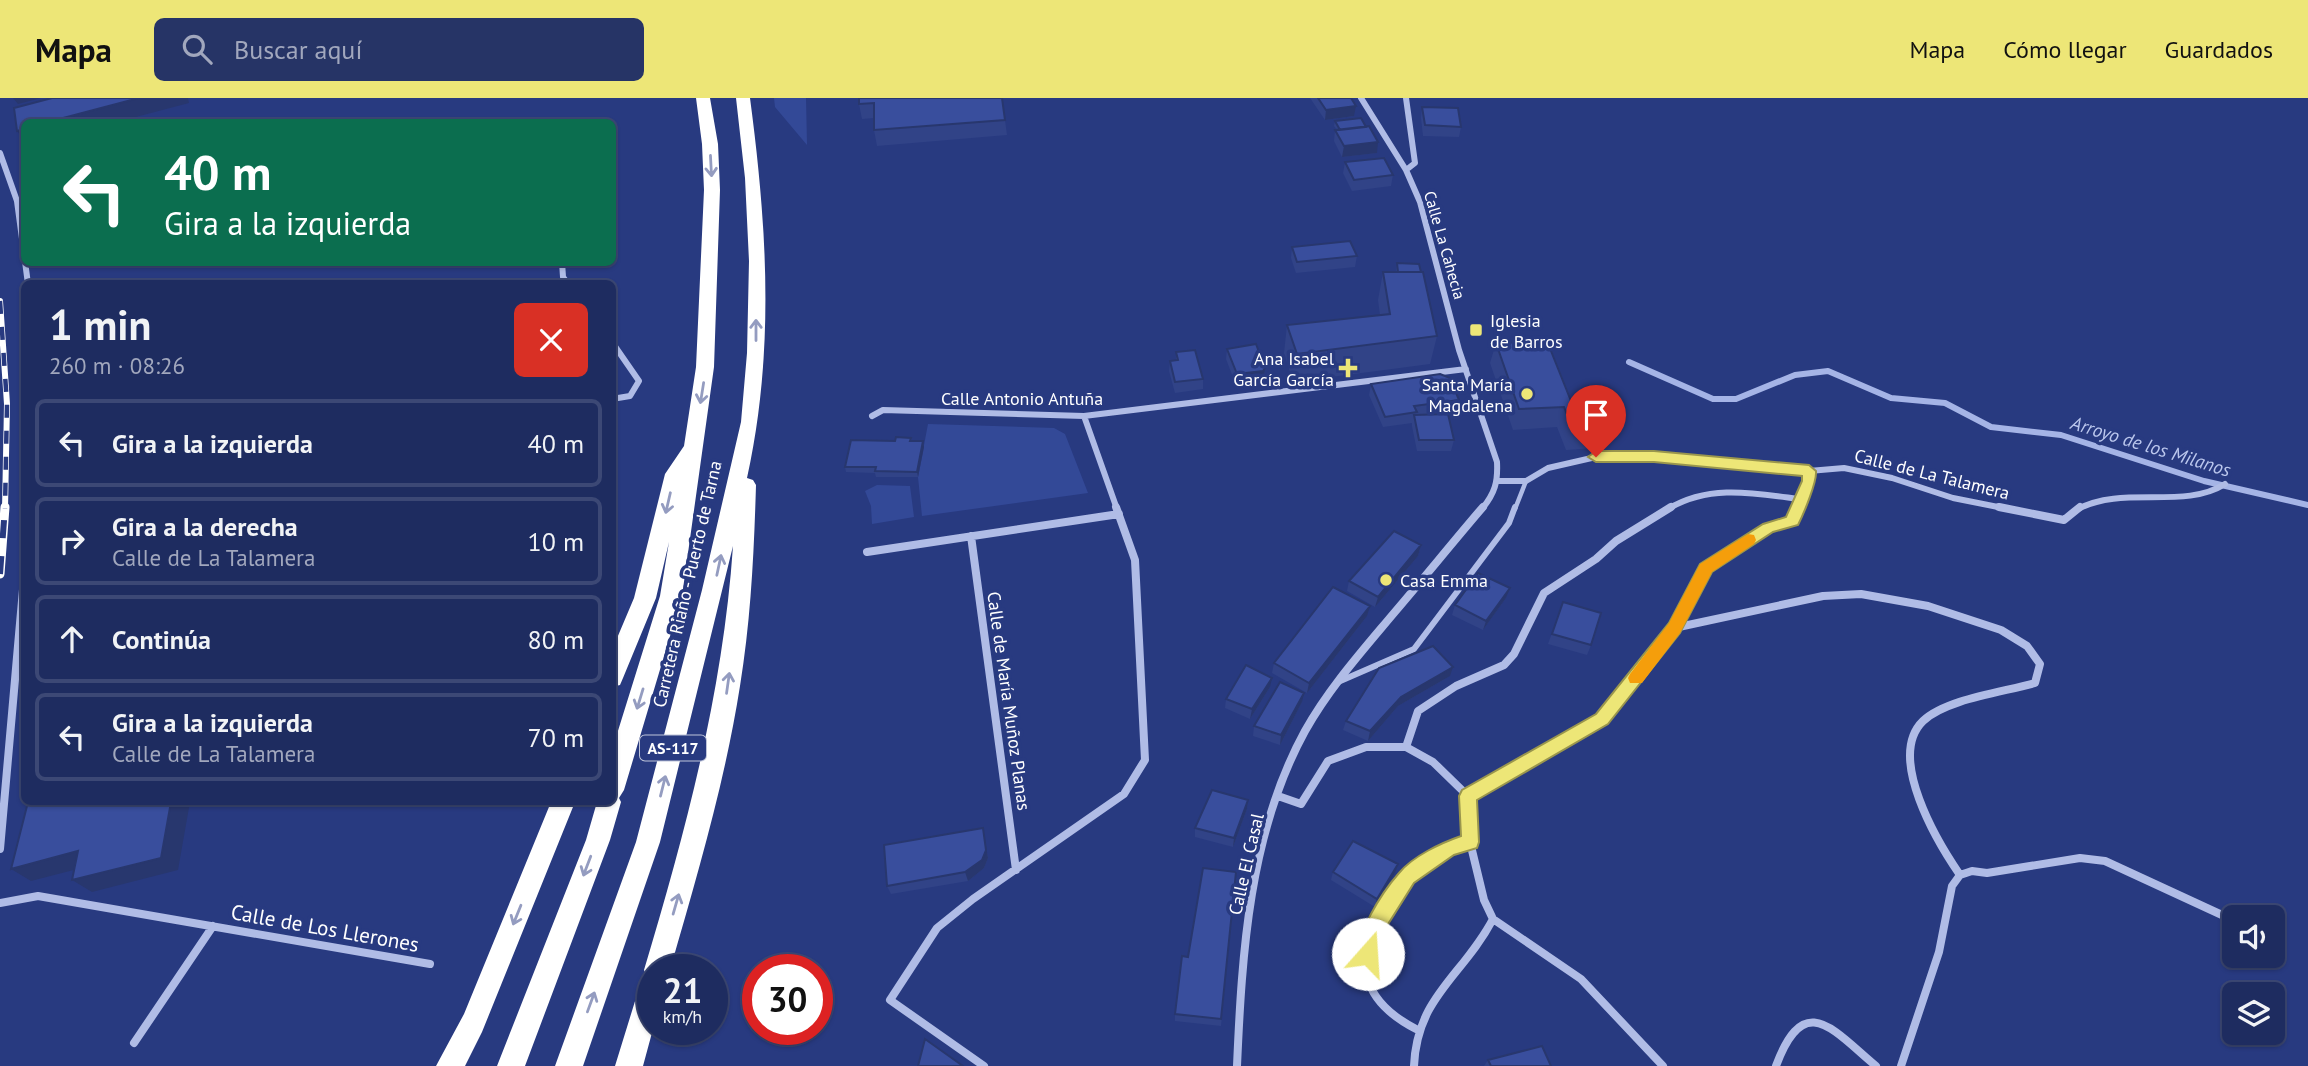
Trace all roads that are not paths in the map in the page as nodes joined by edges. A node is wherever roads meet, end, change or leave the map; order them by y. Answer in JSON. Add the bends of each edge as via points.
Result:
{"nodes":[{"id":1,"x":703,"y":98,"type":"edge"},
{"id":2,"x":743,"y":98,"type":"edge"},
{"id":3,"x":1362,"y":98,"type":"edge"},
{"id":4,"x":1406,"y":98,"type":"edge"},
{"id":5,"x":0,"y":153,"type":"edge"},
{"id":6,"x":1406,"y":170,"type":"junction"},
{"id":7,"x":21,"y":231,"type":"edge"},
{"id":8,"x":616,"y":347,"type":"edge"},
{"id":9,"x":1466,"y":369,"type":"junction"},
{"id":10,"x":616,"y":400,"type":"edge"},
{"id":11,"x":872,"y":416,"type":"dead end"},
{"id":12,"x":1084,"y":416,"type":"junction"},
{"id":13,"x":750,"y":422,"type":"junction"},
{"id":14,"x":694,"y":441,"type":"junction"},
{"id":15,"x":1809,"y":471,"type":"junction"},
{"id":16,"x":1498,"y":481,"type":"junction"},
{"id":17,"x":1526,"y":481,"type":"junction"},
{"id":18,"x":2222,"y":486,"type":"dead end"},
{"id":19,"x":1799,"y":499,"type":"junction"},
{"id":20,"x":1119,"y":514,"type":"junction"},
{"id":21,"x":971,"y":536,"type":"junction"},
{"id":22,"x":867,"y":552,"type":"dead end"},
{"id":23,"x":21,"y":612,"type":"edge"},
{"id":24,"x":1674,"y":628,"type":"junction"},
{"id":25,"x":616,"y":668,"type":"edge"},
{"id":26,"x":1336,"y":683,"type":"junction"},
{"id":27,"x":1406,"y":747,"type":"junction"},
{"id":28,"x":616,"y":777,"type":"edge"},
{"id":29,"x":1278,"y":796,"type":"junction"},
{"id":30,"x":1468,"y":796,"type":"junction"},
{"id":31,"x":561,"y":805,"type":"edge"},
{"id":32,"x":608,"y":805,"type":"edge"},
{"id":33,"x":1470,"y":842,"type":"junction"},
{"id":34,"x":0,"y":849,"type":"edge"},
{"id":35,"x":1016,"y":870,"type":"junction"},
{"id":36,"x":1960,"y":874,"type":"junction"},
{"id":37,"x":0,"y":903,"type":"edge"},
{"id":38,"x":2222,"y":915,"type":"edge"},
{"id":39,"x":1493,"y":919,"type":"junction"},
{"id":40,"x":213,"y":926,"type":"junction"},
{"id":41,"x":662,"y":954,"type":"edge"},
{"id":42,"x":430,"y":964,"type":"dead end"},
{"id":43,"x":1416,"y":1029,"type":"junction"},
{"id":44,"x":637,"y":1039,"type":"edge"},
{"id":45,"x":134,"y":1043,"type":"dead end"},
{"id":46,"x":450,"y":1066,"type":"edge"},
{"id":47,"x":512,"y":1066,"type":"edge"},
{"id":48,"x":569,"y":1066,"type":"edge"},
{"id":49,"x":629,"y":1066,"type":"edge"},
{"id":50,"x":984,"y":1066,"type":"edge"},
{"id":51,"x":1237,"y":1066,"type":"edge"},
{"id":52,"x":1414,"y":1066,"type":"edge"},
{"id":53,"x":1663,"y":1066,"type":"edge"},
{"id":54,"x":1776,"y":1066,"type":"edge"},
{"id":55,"x":1876,"y":1066,"type":"edge"},
{"id":56,"x":1901,"y":1066,"type":"edge"}],
"edges":[{"from":1,"to":14,"type":"highway","name":"Carretera Riaño - Puerto de Tarna","number":"AS-117","one_way":true,"via":[[710,144],[711,263],[705,367]]},
{"from":13,"to":2,"type":"highway","name":"Carretera Riaño - Puerto de Tarna","number":"AS-117","one_way":true,"via":[[757,261]]},
{"from":3,"to":6,"type":"street","name":"Calle La Cahecia"},
{"from":4,"to":6,"type":"street","via":[[1415,163]]},
{"from":5,"to":7,"type":"street","via":[[17,201]]},
{"from":6,"to":9,"type":"street","name":"Calle La Cahecia","via":[[1430,234]]},
{"from":8,"to":10,"type":"street","via":[[639,381],[638,389],[625,400]]},
{"from":9,"to":12,"type":"street","name":"Calle Antonio Antuña"},
{"from":9,"to":16,"type":"street","via":[[1497,462]]},
{"from":11,"to":12,"type":"street","name":"Calle Antonio Antuña","via":[[883,410]]},
{"from":12,"to":20,"type":"street"},
{"from":41,"to":13,"type":"highway","one_way":true,"via":[[724,716],[741,588]]},
{"from":48,"to":13,"type":"highway","name":"Carretera Riaño - Puerto de Tarna","number":"AS-117","one_way":true,"via":[[648,842],[713,590]]},
{"from":14,"to":25,"type":"highway","one_way":true,"via":[[674,474],[645,598]]},
{"from":14,"to":28,"type":"highway","name":"Carretera Riaño - Puerto de Tarna","number":"AS-117","one_way":true,"via":[[671,596]]},
{"from":15,"to":17,"type":"street","name":"Calle de La Talamera","via":[[1654,456],[1596,457],[1548,468]]},
{"from":15,"to":18,"type":"street","name":"Calle de La Talamera","via":[[1844,468],[2051,519],[2069,518],[2080,507],[2118,497],[2209,495]]},
{"from":15,"to":19,"type":"street","via":[[1810,481]]},
{"from":16,"to":17,"type":"street","name":"Calle de La Talamera"},
{"from":16,"to":26,"type":"street","name":"Calle El Casal","via":[[1492,497]]},
{"from":17,"to":26,"type":"lane","via":[[1509,523],[1414,649]]},
{"from":19,"to":24,"type":"street","via":[[1792,521],[1768,528],[1706,568]]},
{"from":19,"to":27,"type":"street","via":[[1710,492],[1676,504],[1616,541],[1544,593],[1504,665],[1457,686],[1418,711]]},
{"from":20,"to":21,"type":"street"},
{"from":20,"to":35,"type":"street","via":[[1135,560],[1145,760],[1124,794]]},
{"from":21,"to":22,"type":"street"},
{"from":21,"to":35,"type":"street","name":"Calle de María Muñoz Planas"},
{"from":23,"to":34,"type":"street"},
{"from":24,"to":30,"type":"street","via":[[1602,719]]},
{"from":24,"to":36,"type":"street","via":[[1842,593],[1961,616],[2004,631],[2032,648],[2042,664],[2035,683],[1945,709],[1923,721],[1914,737],[1912,779],[1950,862]]},
{"from":26,"to":29,"type":"street","name":"Calle El Casal","via":[[1298,743]]},
{"from":27,"to":29,"type":"street","via":[[1366,747],[1328,761],[1301,804]]},
{"from":27,"to":30,"type":"street","via":[[1433,762]]},
{"from":29,"to":51,"type":"street","name":"Calle El Casal","via":[[1255,877],[1247,929]]},
{"from":30,"to":33,"type":"street"},
{"from":31,"to":46,"type":"highway","one_way":true,"via":[[473,1023]]},
{"from":32,"to":47,"type":"highway","one_way":true},
{"from":33,"to":39,"type":"street"},
{"from":33,"to":43,"type":"street","via":[[1449,849],[1407,877],[1370,934],[1365,973],[1373,991],[1398,1020]]},
{"from":35,"to":50,"type":"street","via":[[937,928],[890,1000]]},
{"from":36,"to":38,"type":"street","via":[[2081,858],[2105,860]]},
{"from":36,"to":56,"type":"street","via":[[1952,886],[1933,971]]},
{"from":37,"to":40,"type":"street","name":"Calle de Los Llerones","via":[[38,896]]},
{"from":39,"to":43,"type":"street","via":[[1486,936],[1436,996]]},
{"from":39,"to":53,"type":"street","via":[[1581,979]]},
{"from":40,"to":42,"type":"street","name":"Calle de Los Llerones"},
{"from":40,"to":45,"type":"street","name":"Calle de Los Llerones"},
{"from":43,"to":52,"type":"street"},
{"from":44,"to":49,"type":"highway"},
{"from":54,"to":55,"type":"street","via":[[1782,1043],[1793,1028],[1810,1022],[1827,1025]]}]}
